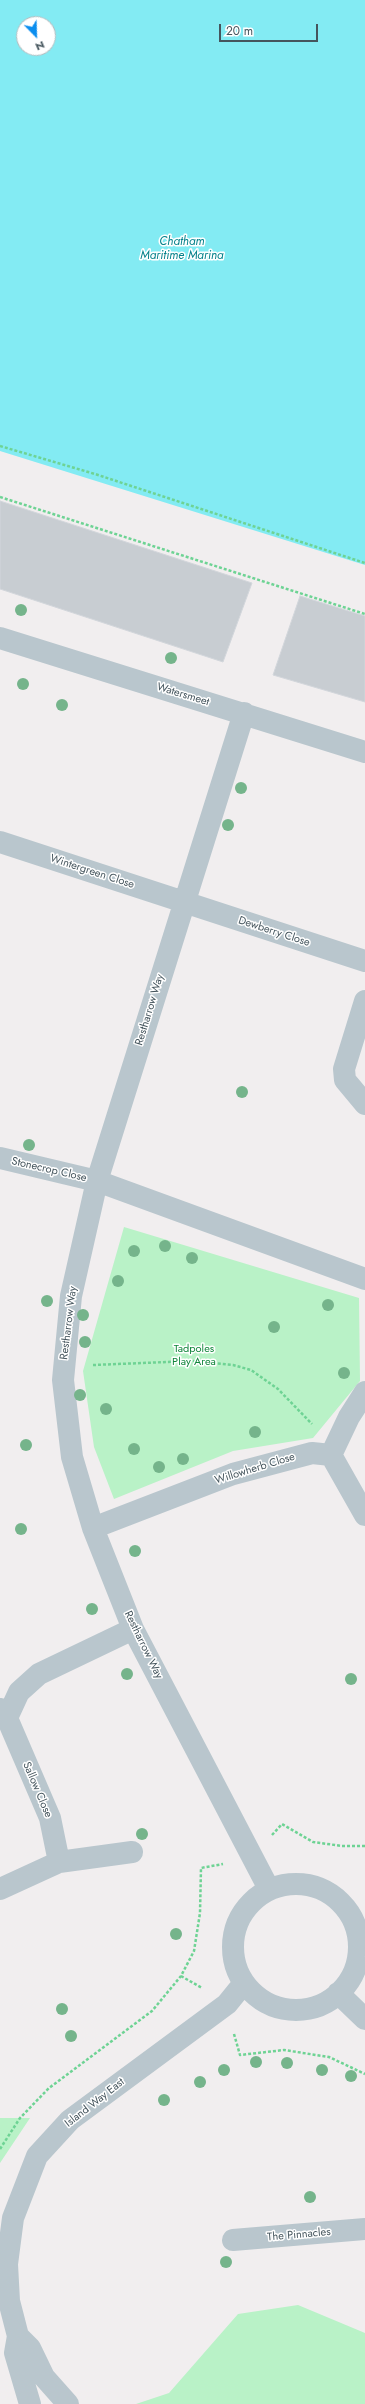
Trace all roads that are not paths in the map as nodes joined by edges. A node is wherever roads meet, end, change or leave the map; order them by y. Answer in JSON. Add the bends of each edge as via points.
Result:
{"nodes":[{"id":1,"x":0,"y":638,"type":"edge"},
{"id":2,"x":244,"y":713,"type":"junction"},
{"id":3,"x":365,"y":752,"type":"edge"},
{"id":4,"x":0,"y":842,"type":"edge"},
{"id":5,"x":183,"y":902,"type":"junction"},
{"id":6,"x":365,"y":961,"type":"edge"},
{"id":7,"x":365,"y":1001,"type":"edge"},
{"id":8,"x":365,"y":1104,"type":"edge"},
{"id":9,"x":0,"y":1158,"type":"edge"},
{"id":10,"x":97,"y":1181,"type":"junction"},
{"id":11,"x":365,"y":1280,"type":"edge"},
{"id":12,"x":365,"y":1392,"type":"edge"},
{"id":13,"x":332,"y":1455,"type":"junction"},
{"id":14,"x":365,"y":1515,"type":"edge"},
{"id":15,"x":93,"y":1528,"type":"junction"},
{"id":16,"x":133,"y":1629,"type":"junction"},
{"id":17,"x":4,"y":1714,"type":"edge"},
{"id":18,"x":132,"y":1852,"type":"dead end"},
{"id":19,"x":59,"y":1862,"type":"junction"},
{"id":20,"x":0,"y":1889,"type":"edge"},
{"id":21,"x":269,"y":1889,"type":"junction"},
{"id":22,"x":357,"y":1907,"type":"edge"},
{"id":23,"x":244,"y":1983,"type":"junction"},
{"id":24,"x":338,"y":1994,"type":"junction"},
{"id":25,"x":365,"y":2019,"type":"edge"},
{"id":26,"x":365,"y":2230,"type":"edge"},
{"id":27,"x":233,"y":2240,"type":"dead end"},
{"id":28,"x":18,"y":2336,"type":"junction"},
{"id":29,"x":30,"y":2404,"type":"edge"},
{"id":30,"x":68,"y":2404,"type":"edge"}],
"edges":[{"from":1,"to":2,"type":"street","name":"Watersmeet"},
{"from":2,"to":3,"type":"street","name":"Watersmeet"},
{"from":2,"to":5,"type":"street","name":"Restharrow Way"},
{"from":4,"to":5,"type":"street","name":"Wintergreen Close"},
{"from":5,"to":6,"type":"street","name":"Dewberry Close"},
{"from":5,"to":10,"type":"street","name":"Restharrow Way"},
{"from":7,"to":8,"type":"street","via":[[344,1069],[345,1080]]},
{"from":9,"to":10,"type":"street","name":"Stonecrop Close"},
{"from":10,"to":11,"type":"street","name":"Stonecrop Close"},
{"from":10,"to":15,"type":"street","name":"Restharrow Way","via":[[71,1296],[63,1380],[72,1457]]},
{"from":12,"to":13,"type":"street","via":[[349,1417]]},
{"from":13,"to":14,"type":"street"},
{"from":13,"to":15,"type":"street","name":"Willowherb Close","via":[[312,1453],[233,1474]]},
{"from":15,"to":16,"type":"street","name":"Restharrow Way"},
{"from":16,"to":17,"type":"street","name":"Sallow Close","via":[[39,1674],[19,1692]]},
{"from":16,"to":21,"type":"street","name":"Restharrow Way"},
{"from":17,"to":19,"type":"street","name":"Sallow Close","via":[[50,1818]]},
{"from":18,"to":19,"type":"street"},
{"from":19,"to":20,"type":"street"},
{"from":21,"to":22,"type":"street","via":[[290,1883],[320,1887]]},
{"from":21,"to":23,"type":"street","via":[[250,1903],[232,1941],[234,1963]]},
{"from":22,"to":24,"type":"street","via":[[359,1959],[351,1980]]},
{"from":23,"to":24,"type":"street","via":[[268,2004],[290,2010],[304,2010],[325,2003]]},
{"from":23,"to":28,"type":"street","name":"Island Way East","via":[[226,2004],[70,2120],[37,2156],[13,2218],[8,2249],[8,2294]]},
{"from":24,"to":25,"type":"street"},
{"from":26,"to":27,"type":"street","name":"The Pinnacles"},
{"from":28,"to":29,"type":"street","name":"Island Way East","via":[[15,2353]]},
{"from":28,"to":30,"type":"street","name":"Island Way East","via":[[30,2348],[44,2377]]}]}
